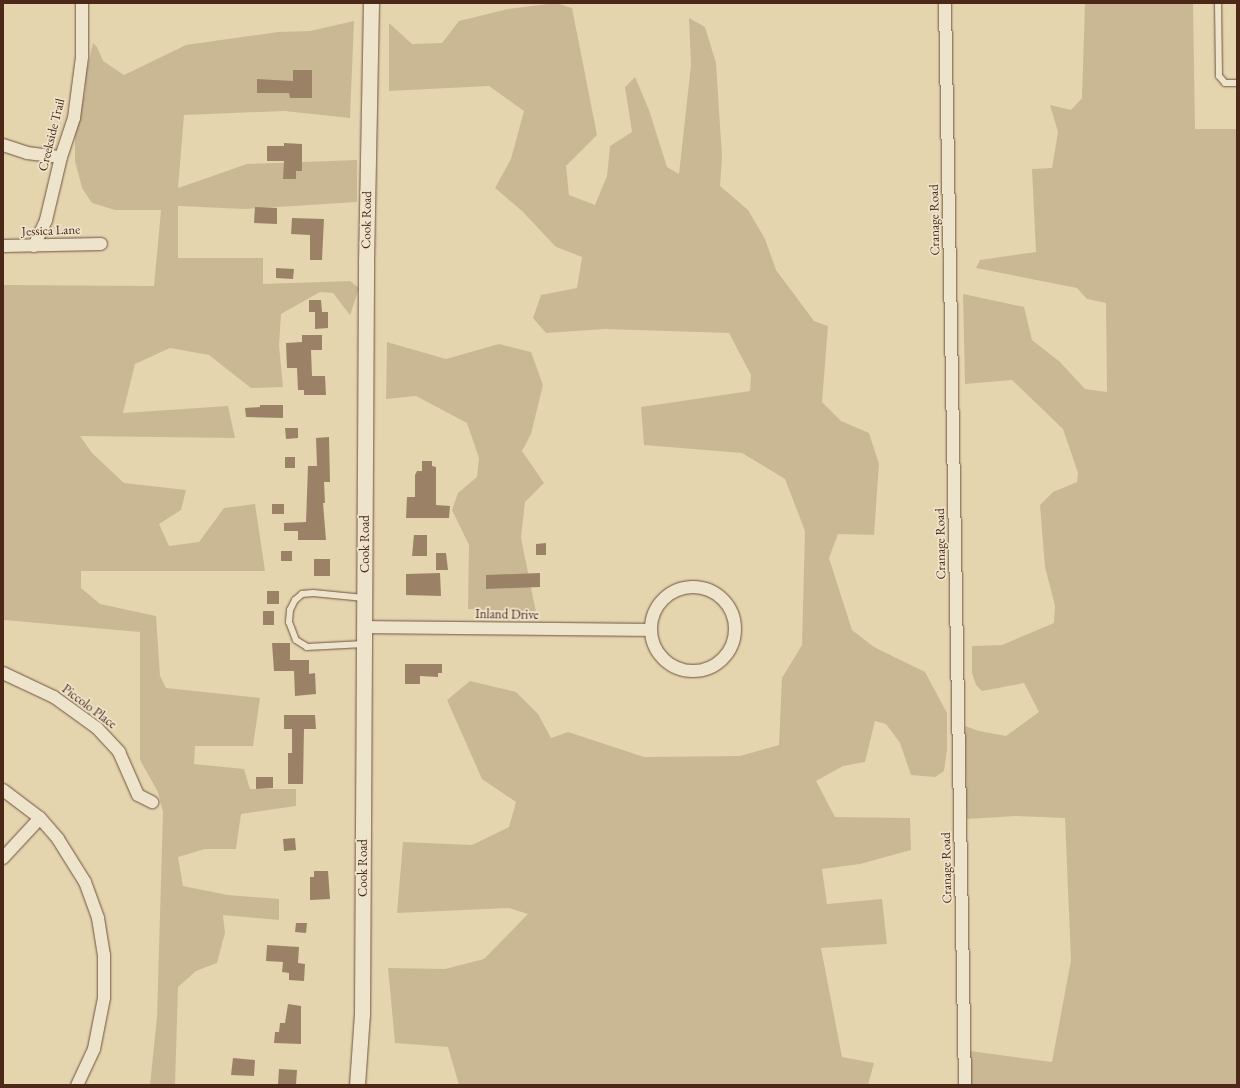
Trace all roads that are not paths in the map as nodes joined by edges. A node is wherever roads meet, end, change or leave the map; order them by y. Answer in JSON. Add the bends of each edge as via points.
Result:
{"nodes":[{"id":1,"x":82,"y":3,"type":"edge"},
{"id":2,"x":371,"y":3,"type":"edge"},
{"id":3,"x":945,"y":3,"type":"edge"},
{"id":4,"x":1218,"y":3,"type":"edge"},
{"id":5,"x":1237,"y":83,"type":"edge"},
{"id":6,"x":3,"y":145,"type":"edge"},
{"id":7,"x":61,"y":157,"type":"junction"},
{"id":8,"x":101,"y":244,"type":"dead end"},
{"id":9,"x":3,"y":246,"type":"edge"},
{"id":10,"x":34,"y":246,"type":"junction"},
{"id":11,"x":364,"y":598,"type":"junction"},
{"id":12,"x":364,"y":627,"type":"junction"},
{"id":13,"x":650,"y":630,"type":"junction"},
{"id":14,"x":364,"y":644,"type":"junction"},
{"id":15,"x":3,"y":673,"type":"edge"},
{"id":16,"x":3,"y":790,"type":"edge"},
{"id":17,"x":152,"y":802,"type":"dead end"},
{"id":18,"x":40,"y":818,"type":"junction"},
{"id":19,"x":3,"y":858,"type":"edge"},
{"id":20,"x":77,"y":1085,"type":"edge"},
{"id":21,"x":357,"y":1085,"type":"edge"},
{"id":22,"x":965,"y":1085,"type":"edge"}],
"edges":[{"from":1,"to":7,"type":"street","name":"Creekside Trail","via":[[82,57],[74,118]]},
{"from":2,"to":11,"type":"street","name":"Cook Road","via":[[366,250]]},
{"from":3,"to":22,"type":"street","name":"Cranage Road"},
{"from":4,"to":5,"type":"lane","via":[[1219,76],[1225,83]]},
{"from":6,"to":7,"type":"street","via":[[27,153]]},
{"from":7,"to":10,"type":"street","name":"Creekside Trail","via":[[46,220]]},
{"from":8,"to":10,"type":"street","name":"Jessica Lane"},
{"from":9,"to":10,"type":"street","name":"Jessica Lane"},
{"from":11,"to":12,"type":"street","name":"Cook Road"},
{"from":11,"to":14,"type":"lane","via":[[302,594],[290,610],[289,622],[296,640],[307,646]]},
{"from":12,"to":13,"type":"street","name":"Inland Drive"},
{"from":12,"to":14,"type":"street","name":"Cook Road"},
{"from":13,"to":13,"type":"street","via":[[653,645],[669,665],[683,671],[704,671],[724,659],[732,646],[735,622],[726,602],[715,592],[692,586],[678,589],[665,597],[652,616]]},
{"from":14,"to":21,"type":"street","name":"Cook Road","via":[[362,1014]]},
{"from":15,"to":17,"type":"street","name":"Piccolo Place","via":[[54,697],[97,728],[119,752],[133,787],[144,800]]},
{"from":16,"to":18,"type":"street"},
{"from":18,"to":19,"type":"street"},
{"from":18,"to":20,"type":"street","via":[[58,839],[85,882],[98,918],[104,955],[106,980],[101,1021],[94,1049]]}]}
